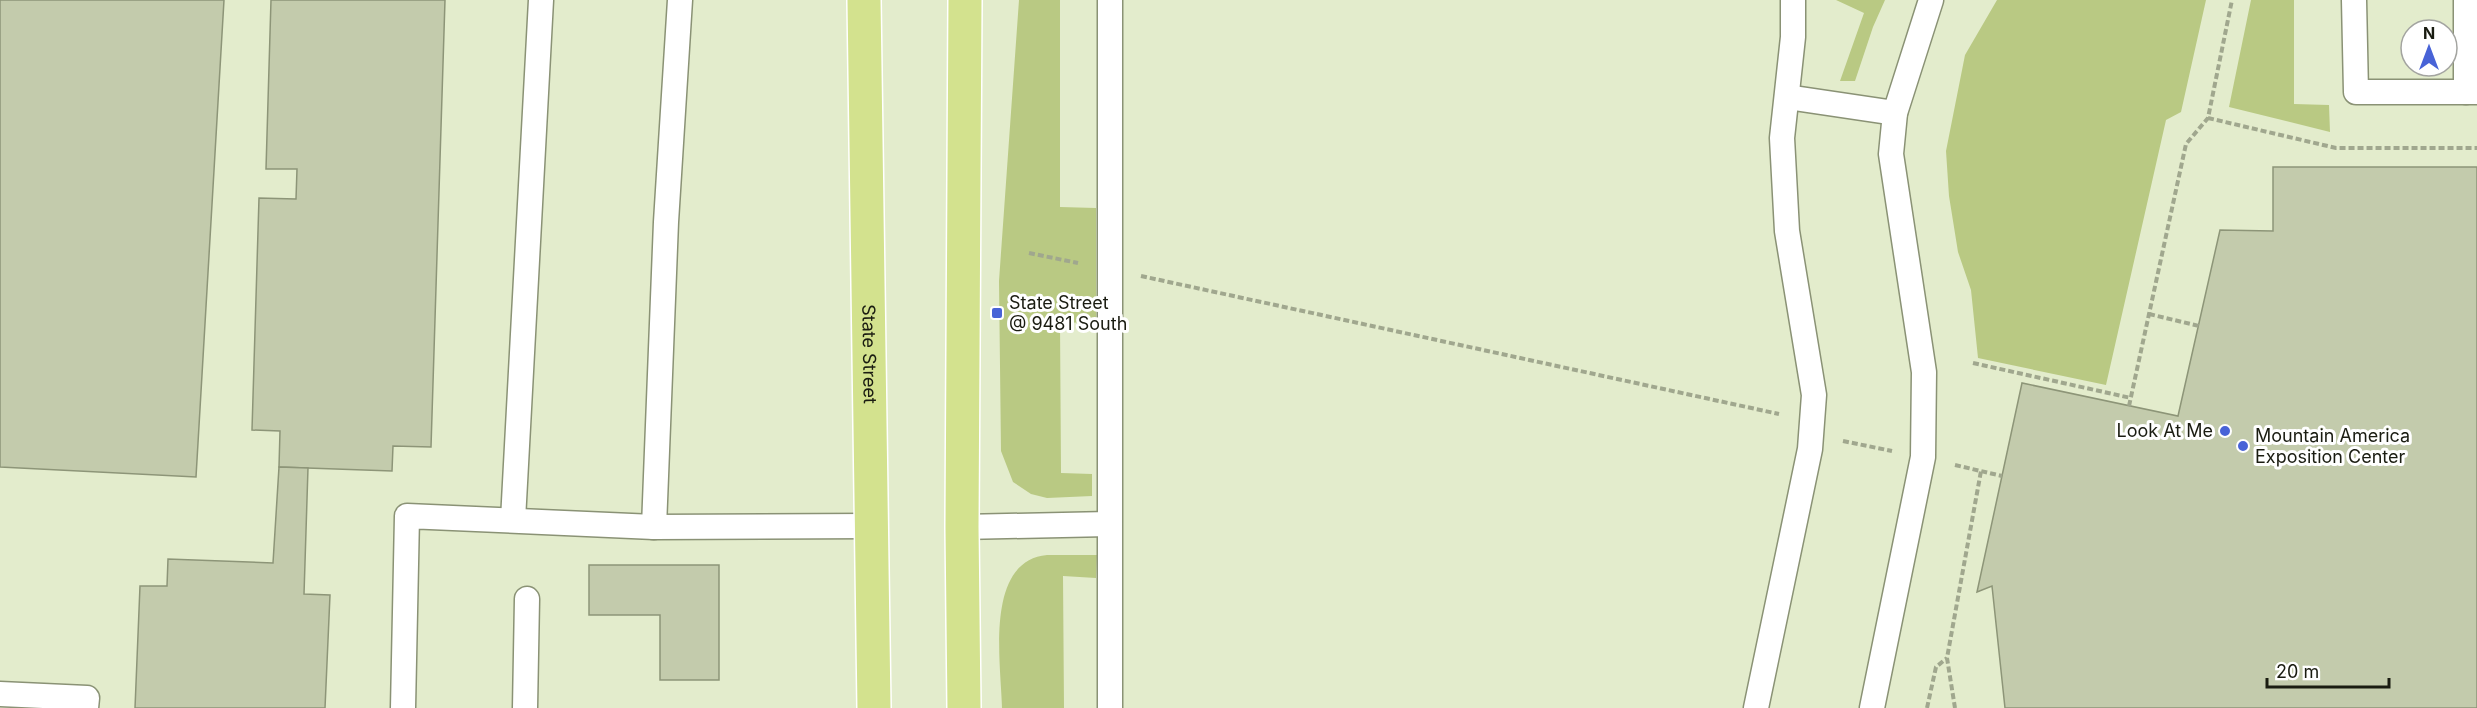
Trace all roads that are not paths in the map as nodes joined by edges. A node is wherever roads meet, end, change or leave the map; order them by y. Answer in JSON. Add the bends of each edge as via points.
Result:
{"nodes":[{"id":1,"x":541,"y":0,"type":"edge"},
{"id":2,"x":680,"y":0,"type":"edge"},
{"id":3,"x":864,"y":0,"type":"edge"},
{"id":4,"x":965,"y":0,"type":"edge"},
{"id":5,"x":1110,"y":0,"type":"edge"},
{"id":6,"x":1793,"y":0,"type":"edge"},
{"id":7,"x":1931,"y":0,"type":"edge"},
{"id":8,"x":2354,"y":0,"type":"edge"},
{"id":9,"x":2466,"y":0,"type":"edge"},
{"id":10,"x":2472,"y":92,"type":"edge"},
{"id":11,"x":1787,"y":97,"type":"junction"},
{"id":12,"x":1895,"y":113,"type":"junction"},
{"id":13,"x":513,"y":520,"type":"junction"},
{"id":14,"x":1109,"y":525,"type":"junction"},
{"id":15,"x":654,"y":526,"type":"junction"},
{"id":16,"x":871,"y":526,"type":"junction"},
{"id":17,"x":962,"y":527,"type":"junction"},
{"id":18,"x":527,"y":599,"type":"dead end"},
{"id":19,"x":0,"y":694,"type":"edge"},
{"id":20,"x":87,"y":708,"type":"edge"},
{"id":21,"x":403,"y":708,"type":"edge"},
{"id":22,"x":525,"y":708,"type":"edge"},
{"id":23,"x":874,"y":708,"type":"edge"},
{"id":24,"x":964,"y":708,"type":"edge"},
{"id":25,"x":1110,"y":708,"type":"edge"},
{"id":26,"x":1756,"y":708,"type":"edge"},
{"id":27,"x":1872,"y":708,"type":"edge"}],
"edges":[{"from":1,"to":13,"type":"lane"},
{"from":2,"to":15,"type":"lane","via":[[666,222]]},
{"from":3,"to":16,"type":"main road","name":"State Street"},
{"from":4,"to":17,"type":"main road"},
{"from":5,"to":14,"type":"lane"},
{"from":6,"to":11,"type":"lane"},
{"from":7,"to":12,"type":"lane"},
{"from":8,"to":10,"type":"lane","via":[[2356,92]]},
{"from":9,"to":10,"type":"lane"},
{"from":11,"to":12,"type":"lane"},
{"from":11,"to":26,"type":"lane","via":[[1782,138],[1787,231],[1814,395],[1802,491]]},
{"from":12,"to":27,"type":"lane","via":[[1891,154],[1924,372],[1923,457]]},
{"from":13,"to":15,"type":"lane"},
{"from":13,"to":21,"type":"lane","via":[[407,516]]},
{"from":14,"to":17,"type":"lane"},
{"from":14,"to":25,"type":"lane"},
{"from":15,"to":16,"type":"lane"},
{"from":16,"to":23,"type":"main road","name":"State Street"},
{"from":17,"to":24,"type":"main road"},
{"from":18,"to":22,"type":"lane"},
{"from":19,"to":20,"type":"lane","via":[[87,698]]}]}
